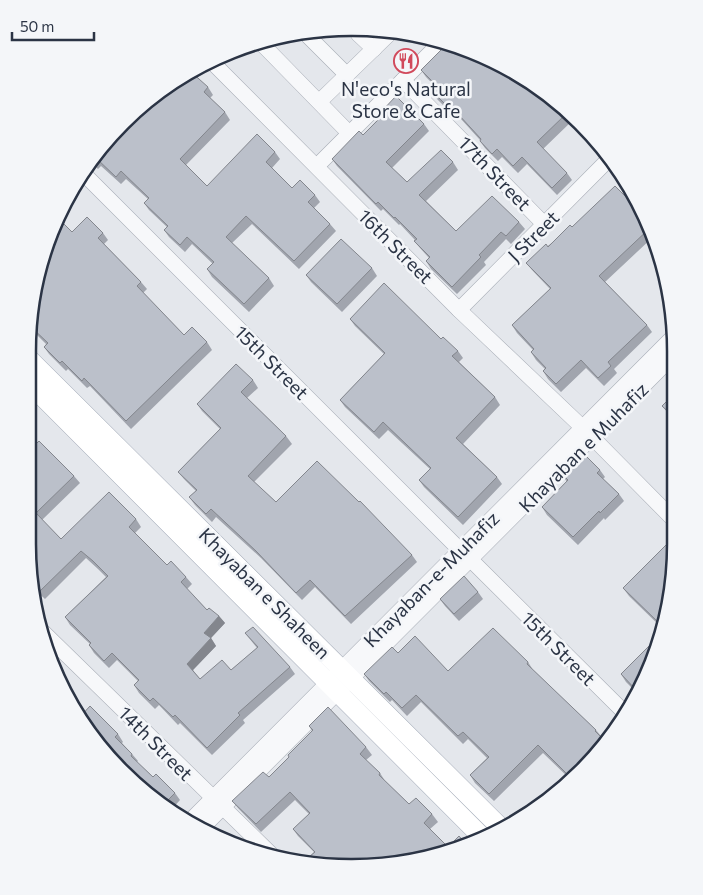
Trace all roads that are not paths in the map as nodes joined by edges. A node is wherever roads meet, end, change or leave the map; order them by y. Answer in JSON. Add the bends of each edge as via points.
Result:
{"nodes":[{"id":1,"x":361,"y":36,"type":"edge"},
{"id":2,"x":385,"y":38,"type":"edge"},
{"id":3,"x":311,"y":39,"type":"edge"},
{"id":4,"x":266,"y":48,"type":"edge"},
{"id":5,"x":435,"y":48,"type":"edge"},
{"id":6,"x":374,"y":49,"type":"junction"},
{"id":7,"x":217,"y":67,"type":"edge"},
{"id":8,"x":347,"y":75,"type":"junction"},
{"id":9,"x":403,"y":80,"type":"junction"},
{"id":10,"x":320,"y":101,"type":"junction"},
{"id":11,"x":349,"y":133,"type":"junction"},
{"id":12,"x":605,"y":163,"type":"edge"},
{"id":13,"x":317,"y":166,"type":"junction"},
{"id":14,"x":88,"y":178,"type":"edge"},
{"id":15,"x":544,"y":224,"type":"junction"},
{"id":16,"x":459,"y":310,"type":"junction"},
{"id":17,"x":667,"y":346,"type":"edge"},
{"id":18,"x":667,"y":359,"type":"edge"},
{"id":19,"x":36,"y":366,"type":"edge"},
{"id":20,"x":652,"y":367,"type":"junction"},
{"id":21,"x":36,"y":390,"type":"edge"},
{"id":22,"x":587,"y":432,"type":"junction"},
{"id":23,"x":667,"y":513,"type":"edge"},
{"id":24,"x":465,"y":555,"type":"junction"},
{"id":25,"x":51,"y":639,"type":"edge"},
{"id":26,"x":339,"y":681,"type":"junction"},
{"id":27,"x":620,"y":708,"type":"edge"},
{"id":28,"x":217,"y":803,"type":"junction"},
{"id":29,"x":196,"y":818,"type":"edge"},
{"id":30,"x":205,"y":822,"type":"edge"},
{"id":31,"x":496,"y":824,"type":"edge"},
{"id":32,"x":478,"y":832,"type":"edge"},
{"id":33,"x":262,"y":846,"type":"edge"}],
"edges":[{"from":1,"to":6,"type":"street"},
{"from":2,"to":6,"type":"street"},
{"from":3,"to":8,"type":"street"},
{"from":4,"to":10,"type":"street"},
{"from":5,"to":9,"type":"street"},
{"from":6,"to":8,"type":"street"},
{"from":7,"to":13,"type":"street","name":"16th Street"},
{"from":8,"to":10,"type":"street"},
{"from":9,"to":11,"type":"street"},
{"from":9,"to":15,"type":"street","name":"17th Street"},
{"from":10,"to":11,"type":"street"},
{"from":11,"to":13,"type":"street"},
{"from":12,"to":15,"type":"street","name":"J Street"},
{"from":13,"to":16,"type":"street","name":"16th Street"},
{"from":14,"to":24,"type":"street","name":"15th Street"},
{"from":15,"to":16,"type":"street","name":"J Street"},
{"from":16,"to":22,"type":"street","name":"16th Street"},
{"from":17,"to":20,"type":"street","name":"Khayaban-e-Muhafiz"},
{"from":18,"to":20,"type":"street","name":"Khayaban e Muhafiz"},
{"from":19,"to":26,"type":"main road","name":"Khayaban e Shaheen"},
{"from":20,"to":22,"type":"street","name":"Khayaban-e-Muhafiz"},
{"from":21,"to":26,"type":"main road","name":"Khayaban e Shaheen"},
{"from":22,"to":23,"type":"street","name":"16th Street"},
{"from":22,"to":24,"type":"street","name":"Khayaban-e-Muhafiz"},
{"from":24,"to":26,"type":"street","name":"Khayaban-e-Muhafiz"},
{"from":24,"to":27,"type":"street","name":"15th Street"},
{"from":25,"to":28,"type":"street","name":"14th Street"},
{"from":26,"to":28,"type":"street","name":"Khayaban-e-Muhafiz"},
{"from":26,"to":31,"type":"main road","name":"Khayaban e Shaheen"},
{"from":26,"to":32,"type":"main road","name":"Khayaban e Shaheen"},
{"from":28,"to":29,"type":"street","name":"Khayaban-e-Muhafiz"},
{"from":28,"to":30,"type":"street","name":"Khayaban-e-Muhafiz"},
{"from":28,"to":33,"type":"street","name":"14th Street"}]}
